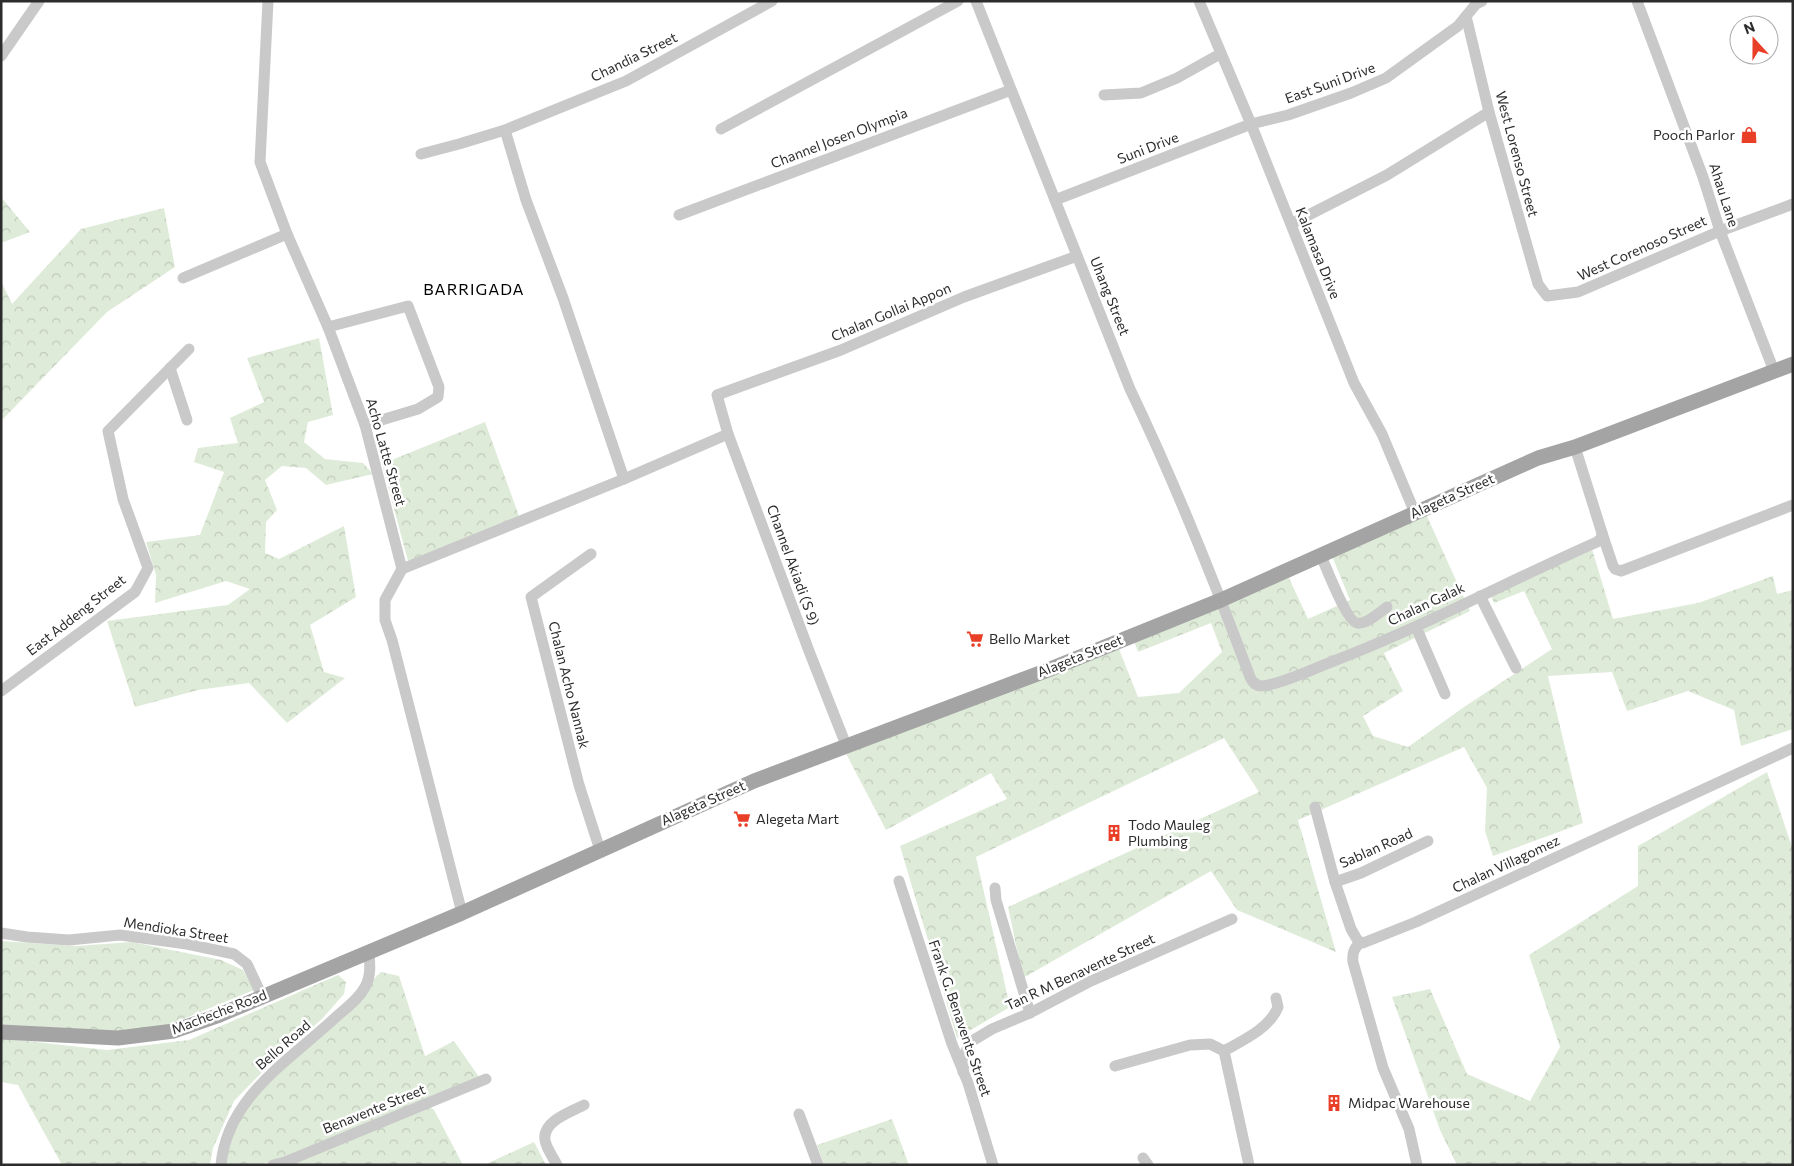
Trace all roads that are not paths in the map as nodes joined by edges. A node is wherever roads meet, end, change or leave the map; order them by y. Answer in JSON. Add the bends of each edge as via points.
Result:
{"nodes":[{"id":1,"x":39,"y":1,"type":"edge"},
{"id":2,"x":268,"y":1,"type":"edge"},
{"id":3,"x":772,"y":1,"type":"edge"},
{"id":4,"x":958,"y":1,"type":"edge"},
{"id":5,"x":976,"y":1,"type":"edge"},
{"id":6,"x":1199,"y":1,"type":"edge"},
{"id":7,"x":1482,"y":1,"type":"edge"},
{"id":8,"x":1637,"y":1,"type":"edge"},
{"id":9,"x":1466,"y":16,"type":"junction"},
{"id":10,"x":1220,"y":54,"type":"junction"},
{"id":11,"x":1,"y":56,"type":"edge"},
{"id":12,"x":1011,"y":90,"type":"junction"},
{"id":13,"x":1104,"y":95,"type":"dead end"},
{"id":14,"x":1489,"y":112,"type":"junction"},
{"id":15,"x":1251,"y":124,"type":"junction"},
{"id":16,"x":721,"y":129,"type":"dead end"},
{"id":17,"x":505,"y":130,"type":"junction"},
{"id":18,"x":421,"y":154,"type":"dead end"},
{"id":19,"x":1055,"y":200,"type":"junction"},
{"id":20,"x":1793,"y":204,"type":"edge"},
{"id":21,"x":679,"y":215,"type":"dead end"},
{"id":22,"x":1290,"y":224,"type":"junction"},
{"id":23,"x":1720,"y":230,"type":"junction"},
{"id":24,"x":287,"y":234,"type":"junction"},
{"id":25,"x":1078,"y":256,"type":"junction"},
{"id":26,"x":183,"y":278,"type":"dead end"},
{"id":27,"x":1547,"y":296,"type":"joint"},
{"id":28,"x":328,"y":327,"type":"junction"},
{"id":29,"x":189,"y":349,"type":"dead end"},
{"id":30,"x":1793,"y":364,"type":"edge"},
{"id":31,"x":170,"y":368,"type":"junction"},
{"id":32,"x":1774,"y":371,"type":"junction"},
{"id":33,"x":717,"y":395,"type":"joint"},
{"id":34,"x":187,"y":420,"type":"dead end"},
{"id":35,"x":365,"y":425,"type":"junction"},
{"id":36,"x":728,"y":434,"type":"junction"},
{"id":37,"x":1575,"y":447,"type":"junction"},
{"id":38,"x":624,"y":478,"type":"junction"},
{"id":39,"x":1793,"y":506,"type":"edge"},
{"id":40,"x":1414,"y":513,"type":"junction"},
{"id":41,"x":1602,"y":533,"type":"junction"},
{"id":42,"x":591,"y":554,"type":"dead end"},
{"id":43,"x":1321,"y":556,"type":"junction"},
{"id":44,"x":402,"y":568,"type":"junction"},
{"id":45,"x":1480,"y":596,"type":"junction"},
{"id":46,"x":1221,"y":600,"type":"junction"},
{"id":47,"x":1387,"y":607,"type":"dead end"},
{"id":48,"x":1416,"y":627,"type":"junction"},
{"id":49,"x":1516,"y":668,"type":"dead end"},
{"id":50,"x":1,"y":691,"type":"edge"},
{"id":51,"x":1445,"y":694,"type":"dead end"},
{"id":52,"x":846,"y":745,"type":"junction"},
{"id":53,"x":1793,"y":748,"type":"edge"},
{"id":54,"x":1315,"y":807,"type":"dead end"},
{"id":55,"x":1428,"y":841,"type":"dead end"},
{"id":56,"x":600,"y":850,"type":"junction"},
{"id":57,"x":899,"y":882,"type":"dead end"},
{"id":58,"x":1335,"y":882,"type":"junction"},
{"id":59,"x":995,"y":888,"type":"dead end"},
{"id":60,"x":462,"y":913,"type":"junction"},
{"id":61,"x":1232,"y":919,"type":"dead end"},
{"id":62,"x":1,"y":932,"type":"edge"},
{"id":63,"x":1360,"y":942,"type":"junction"},
{"id":64,"x":369,"y":953,"type":"junction"},
{"id":65,"x":262,"y":996,"type":"junction"},
{"id":66,"x":1276,"y":998,"type":"dead end"},
{"id":67,"x":1030,"y":1013,"type":"junction"},
{"id":68,"x":1,"y":1032,"type":"edge"},
{"id":69,"x":1224,"y":1051,"type":"junction"},
{"id":70,"x":1115,"y":1066,"type":"dead end"},
{"id":71,"x":963,"y":1072,"type":"junction"},
{"id":72,"x":486,"y":1079,"type":"dead end"},
{"id":73,"x":584,"y":1105,"type":"dead end"},
{"id":74,"x":799,"y":1114,"type":"dead end"},
{"id":75,"x":221,"y":1165,"type":"edge"},
{"id":76,"x":273,"y":1165,"type":"edge"},
{"id":77,"x":557,"y":1165,"type":"edge"},
{"id":78,"x":818,"y":1165,"type":"edge"},
{"id":79,"x":993,"y":1165,"type":"edge"},
{"id":80,"x":1249,"y":1165,"type":"edge"},
{"id":81,"x":1417,"y":1165,"type":"edge"}],
"edges":[{"from":1,"to":11,"type":"street"},
{"from":2,"to":24,"type":"street","name":"Acho Latte Street","via":[[260,162]]},
{"from":3,"to":17,"type":"street","name":"Chandia Street","via":[[626,81]]},
{"from":4,"to":16,"type":"street"},
{"from":5,"to":12,"type":"street","name":"Uhang Street"},
{"from":6,"to":10,"type":"street","name":"Kalamasa Drive"},
{"from":7,"to":9,"type":"street","name":"East Suni Drive"},
{"from":8,"to":23,"type":"street","name":"Ahau Lane"},
{"from":9,"to":14,"type":"street","name":"West Lorenso Street"},
{"from":9,"to":15,"type":"street","name":"East Suni Drive","via":[[1458,26],[1386,78],[1351,93]]},
{"from":10,"to":13,"type":"street","via":[[1142,93]]},
{"from":10,"to":15,"type":"street","name":"Kalamasa Drive"},
{"from":12,"to":19,"type":"street","name":"Uhang Street"},
{"from":12,"to":21,"type":"street","name":"Channel Josen Olympia"},
{"from":14,"to":22,"type":"street","via":[[1387,175]]},
{"from":14,"to":27,"type":"street","name":"West Lorenso Street","via":[[1538,284]]},
{"from":15,"to":19,"type":"street","name":"Suni Drive"},
{"from":15,"to":22,"type":"street","name":"Kalamasa Drive"},
{"from":17,"to":18,"type":"street","name":"Chandia Street"},
{"from":17,"to":38,"type":"street","via":[[523,191]]},
{"from":19,"to":25,"type":"street","name":"Uhang Street"},
{"from":20,"to":23,"type":"street","name":"West Corenoso Street"},
{"from":22,"to":40,"type":"street","name":"Kalamasa Drive","via":[[1354,383],[1382,434]]},
{"from":23,"to":27,"type":"street","name":"West Corenoso Street","via":[[1578,292]]},
{"from":23,"to":32,"type":"street","name":"Ahau Lane"},
{"from":24,"to":26,"type":"street"},
{"from":24,"to":28,"type":"street","name":"Acho Latte Street"},
{"from":25,"to":33,"type":"street","name":"Chalan Gollai Appon","via":[[1000,282],[841,350]]},
{"from":25,"to":46,"type":"street","name":"Uhang Street","via":[[1130,389]]},
{"from":28,"to":35,"type":"street","name":"Acho Latte Street"},
{"from":28,"to":35,"type":"street","via":[[408,306],[440,387],[438,397],[418,409]]},
{"from":29,"to":31,"type":"street","name":"East Addeng Street"},
{"from":30,"to":32,"type":"main road","name":"Alageta Street"},
{"from":31,"to":34,"type":"street"},
{"from":31,"to":50,"type":"street","name":"East Addeng Street","via":[[108,431],[123,499],[148,568],[135,592]]},
{"from":32,"to":37,"type":"main road","name":"Alageta Street"},
{"from":33,"to":36,"type":"street","name":"Channel Akiadi (S 9)"},
{"from":35,"to":44,"type":"street","name":"Acho Latte Street"},
{"from":36,"to":38,"type":"street"},
{"from":36,"to":52,"type":"street","name":"Channel Akiadi (S 9)"},
{"from":37,"to":40,"type":"main road","name":"Alageta Street","via":[[1538,458]]},
{"from":37,"to":41,"type":"street"},
{"from":38,"to":44,"type":"street"},
{"from":39,"to":41,"type":"street","via":[[1621,571],[1612,566]]},
{"from":40,"to":43,"type":"main road","name":"Alageta Street"},
{"from":41,"to":45,"type":"street","name":"Chalan Galak","via":[[1597,542]]},
{"from":42,"to":56,"type":"street","name":"Chalan Acho Nannak","via":[[531,597],[579,785]]},
{"from":43,"to":46,"type":"main road","name":"Alageta Street"},
{"from":43,"to":47,"type":"street","via":[[1352,622],[1364,622]]},
{"from":44,"to":60,"type":"street","via":[[385,600],[385,620]]},
{"from":45,"to":48,"type":"street","name":"Chalan Galak"},
{"from":45,"to":49,"type":"street"},
{"from":46,"to":48,"type":"street","name":"Chalan Galak","via":[[1250,677],[1261,686],[1342,658]]},
{"from":46,"to":52,"type":"main road","name":"Alageta Street","via":[[1048,670]]},
{"from":48,"to":51,"type":"street"},
{"from":52,"to":56,"type":"main road","name":"Alageta Street","via":[[724,794]]},
{"from":53,"to":63,"type":"street","name":"Chalan Villagomez","via":[[1416,922]]},
{"from":54,"to":58,"type":"street"},
{"from":55,"to":58,"type":"street","name":"Sablan Road"},
{"from":56,"to":60,"type":"main road","name":"Alageta Street"},
{"from":57,"to":71,"type":"street","name":"Frank G. Benavente Street"},
{"from":58,"to":63,"type":"street","via":[[1351,929]]},
{"from":59,"to":67,"type":"street"},
{"from":60,"to":64,"type":"main road","name":"Alageta Street"},
{"from":61,"to":67,"type":"street","name":"Tan R M Benavente Street","via":[[1091,981]]},
{"from":62,"to":65,"type":"street","name":"Mendioka Street","via":[[69,940],[120,935],[234,954],[247,964]]},
{"from":63,"to":81,"type":"street","via":[[1352,955],[1353,962],[1383,1068],[1410,1129]]},
{"from":64,"to":65,"type":"main road","name":"Macheche Road"},
{"from":64,"to":75,"type":"street","name":"Bello Road","via":[[368,981],[357,997],[244,1102],[227,1134]]},
{"from":65,"to":68,"type":"main road","name":"Macheche Road","via":[[174,1031],[136,1037]]},
{"from":66,"to":69,"type":"street","via":[[1278,1007],[1271,1019]]},
{"from":67,"to":71,"type":"street","name":"Tan R M Benavente Street","via":[[972,1041],[965,1053]]},
{"from":69,"to":70,"type":"street","via":[[1210,1044],[1190,1045]]},
{"from":69,"to":80,"type":"street"},
{"from":71,"to":79,"type":"street","name":"Frank G. Benavente Street"},
{"from":72,"to":76,"type":"street","name":"Benavente Street"},
{"from":73,"to":77,"type":"street","via":[[552,1123],[545,1131],[545,1141]]},
{"from":74,"to":78,"type":"street"}]}
